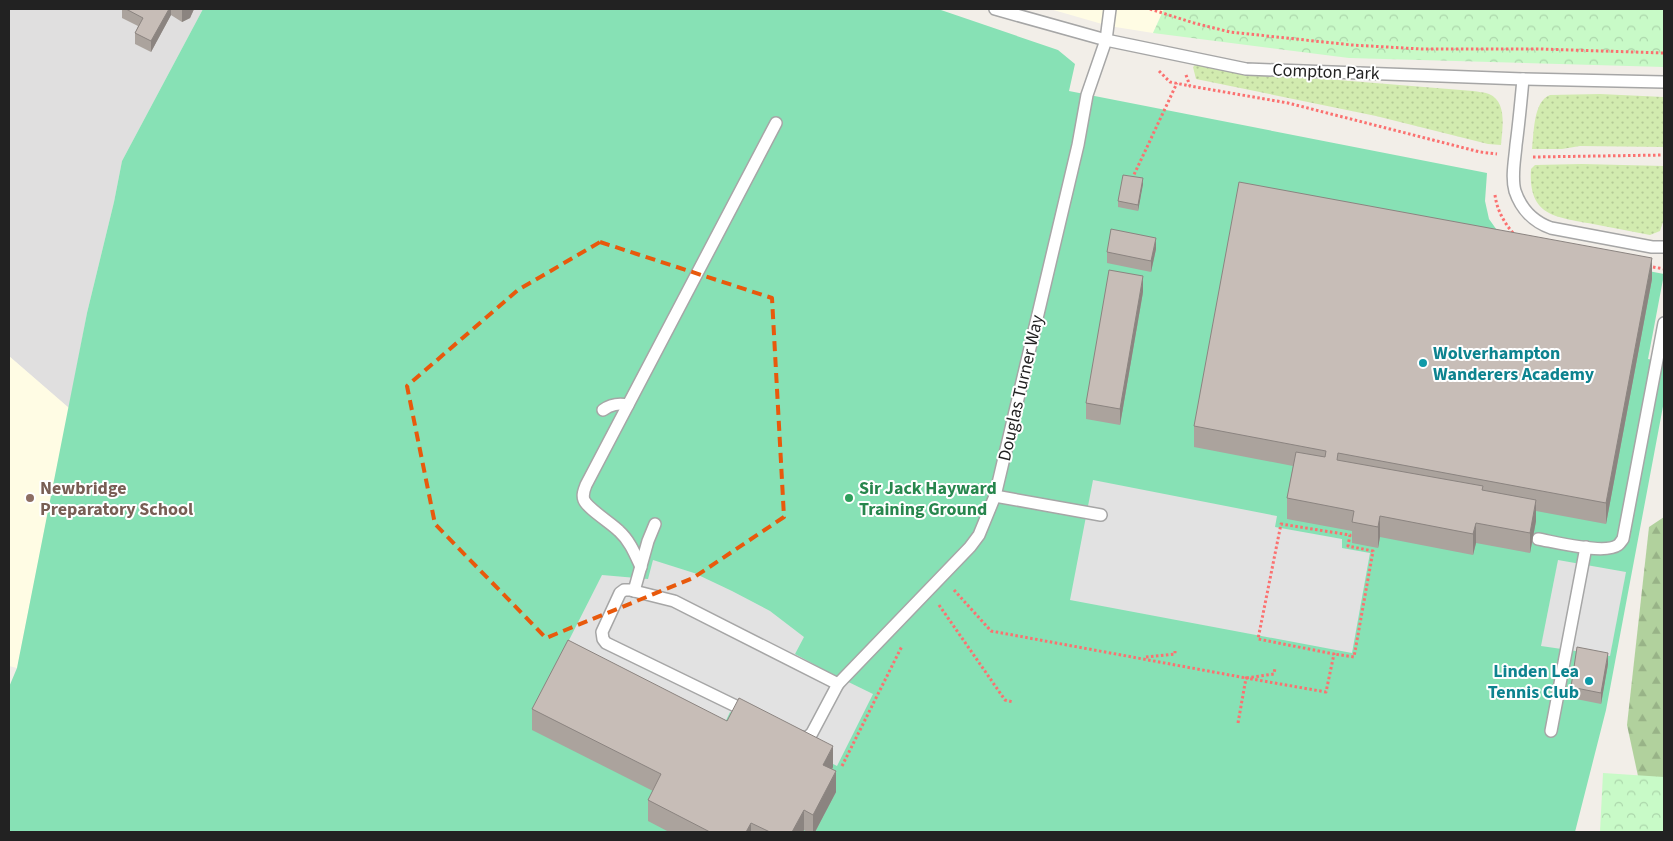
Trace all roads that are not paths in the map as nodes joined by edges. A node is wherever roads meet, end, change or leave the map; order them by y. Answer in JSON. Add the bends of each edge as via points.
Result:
{"nodes":[{"id":1,"x":995,"y":9,"type":"edge"},
{"id":2,"x":1110,"y":9,"type":"edge"},
{"id":3,"x":1106,"y":40,"type":"junction"},
{"id":4,"x":1523,"y":79,"type":"junction"},
{"id":5,"x":1664,"y":82,"type":"edge"},
{"id":6,"x":776,"y":123,"type":"dead end"},
{"id":7,"x":1664,"y":247,"type":"edge"},
{"id":8,"x":1664,"y":322,"type":"edge"},
{"id":9,"x":628,"y":405,"type":"junction"},
{"id":10,"x":603,"y":410,"type":"dead end"},
{"id":11,"x":995,"y":496,"type":"junction"},
{"id":12,"x":1101,"y":515,"type":"dead end"},
{"id":13,"x":655,"y":524,"type":"dead end"},
{"id":14,"x":1538,"y":539,"type":"dead end"},
{"id":15,"x":1586,"y":547,"type":"junction"},
{"id":16,"x":640,"y":567,"type":"junction"},
{"id":17,"x":634,"y":591,"type":"junction"},
{"id":18,"x":838,"y":684,"type":"junction"},
{"id":19,"x":755,"y":716,"type":"edge"},
{"id":20,"x":1551,"y":731,"type":"dead end"},
{"id":21,"x":790,"y":733,"type":"edge"}],
"edges":[{"from":1,"to":3,"type":"lane","name":"Compton Park"},
{"from":2,"to":3,"type":"lane","name":"Douglas Turner Way"},
{"from":3,"to":4,"type":"lane","name":"Compton Park","via":[[1246,69]]},
{"from":3,"to":11,"type":"lane","name":"Douglas Turner Way","via":[[1088,95]]},
{"from":4,"to":5,"type":"lane","name":"Compton Park"},
{"from":4,"to":7,"type":"lane","via":[[1514,189],[1527,213],[1539,224],[1551,228]]},
{"from":6,"to":9,"type":"lane"},
{"from":8,"to":15,"type":"lane","via":[[1623,539],[1619,545],[1610,548]]},
{"from":9,"to":10,"type":"lane","via":[[610,405]]},
{"from":9,"to":16,"type":"lane","via":[[583,495],[584,502],[620,532],[633,548]]},
{"from":11,"to":12,"type":"lane"},
{"from":11,"to":18,"type":"lane","name":"Douglas Turner Way","via":[[979,535],[970,547]]},
{"from":13,"to":16,"type":"lane"},
{"from":14,"to":15,"type":"lane"},
{"from":15,"to":20,"type":"lane"},
{"from":16,"to":17,"type":"lane"},
{"from":17,"to":18,"type":"lane","via":[[674,601]]},
{"from":17,"to":19,"type":"lane","via":[[620,593],[602,632],[606,643]]},
{"from":18,"to":21,"type":"lane","name":"Douglas Turner Way","via":[[812,733],[807,738]]}]}
